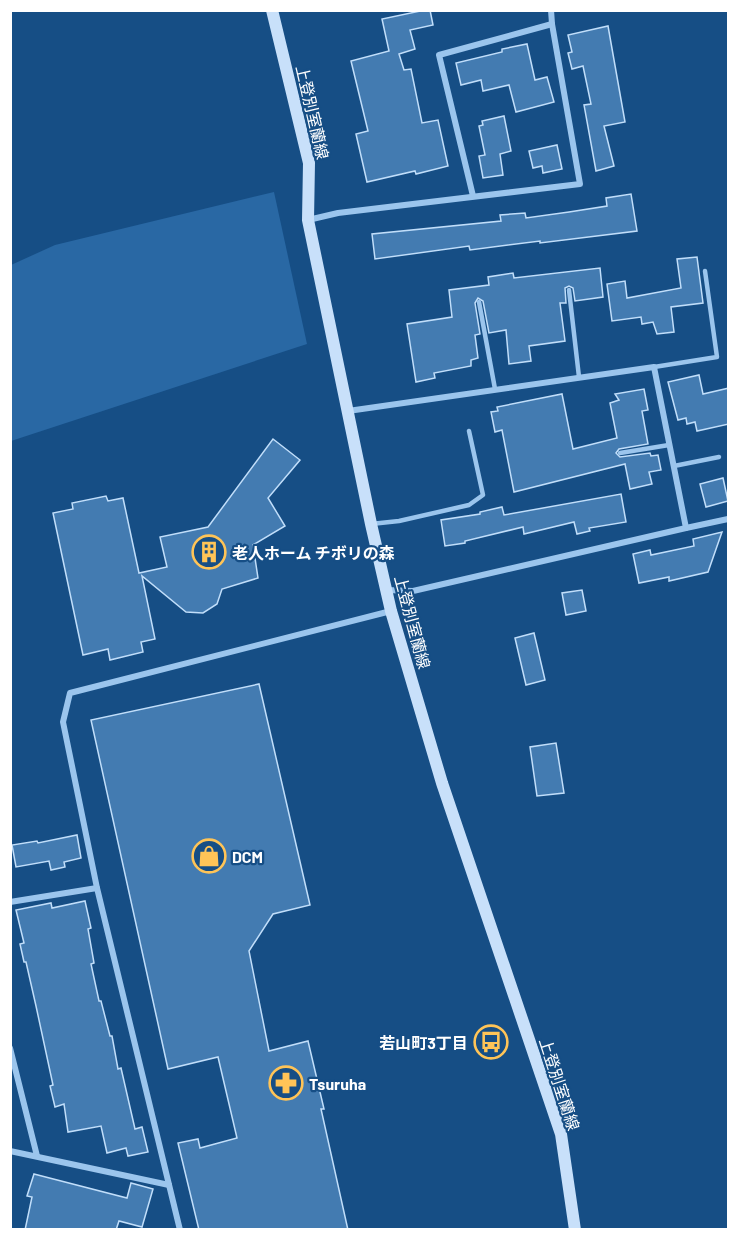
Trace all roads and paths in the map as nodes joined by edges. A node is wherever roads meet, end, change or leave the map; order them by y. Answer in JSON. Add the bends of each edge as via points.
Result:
{"nodes":[{"id":1,"x":272,"y":10,"type":"edge"},
{"id":2,"x":551,"y":10,"type":"edge"},
{"id":3,"x":552,"y":24,"type":"junction"},
{"id":4,"x":473,"y":196,"type":"junction"},
{"id":5,"x":308,"y":220,"type":"junction"},
{"id":6,"x":705,"y":271,"type":"dead end"},
{"id":7,"x":569,"y":290,"type":"dead end"},
{"id":8,"x":479,"y":302,"type":"dead end"},
{"id":9,"x":654,"y":367,"type":"junction"},
{"id":10,"x":579,"y":377,"type":"junction"},
{"id":11,"x":495,"y":389,"type":"junction"},
{"id":12,"x":348,"y":411,"type":"junction"},
{"id":13,"x":469,"y":431,"type":"dead end"},
{"id":14,"x":669,"y":445,"type":"junction"},
{"id":15,"x":620,"y":453,"type":"dead end"},
{"id":16,"x":719,"y":457,"type":"dead end"},
{"id":17,"x":674,"y":466,"type":"junction"},
{"id":18,"x":729,"y":519,"type":"edge"},
{"id":19,"x":371,"y":524,"type":"junction"},
{"id":20,"x":686,"y":528,"type":"junction"},
{"id":21,"x":386,"y":590,"type":"junction"},
{"id":22,"x":391,"y":611,"type":"junction"},
{"id":23,"x":97,"y":888,"type":"junction"},
{"id":24,"x":10,"y":902,"type":"edge"},
{"id":25,"x":10,"y":1048,"type":"edge"},
{"id":26,"x":10,"y":1151,"type":"edge"},
{"id":27,"x":37,"y":1156,"type":"junction"},
{"id":28,"x":170,"y":1185,"type":"junction"},
{"id":29,"x":180,"y":1230,"type":"edge"},
{"id":30,"x":575,"y":1230,"type":"edge"}],
"edges":[{"from":1,"to":5,"type":"main road","name":"上登別室蘭線","via":[[309,163]]},
{"from":2,"to":3,"type":"street"},
{"from":3,"to":4,"type":"street","via":[[439,55]]},
{"from":3,"to":4,"type":"street","via":[[580,184]]},
{"from":4,"to":5,"type":"street"},
{"from":5,"to":12,"type":"main road","name":"上登別室蘭線"},
{"from":6,"to":9,"type":"lane","via":[[717,357]]},
{"from":7,"to":10,"type":"lane"},
{"from":8,"to":11,"type":"lane"},
{"from":9,"to":10,"type":"street"},
{"from":9,"to":14,"type":"street"},
{"from":10,"to":11,"type":"street"},
{"from":11,"to":12,"type":"street"},
{"from":12,"to":19,"type":"main road","name":"上登別室蘭線"},
{"from":13,"to":19,"type":"lane","via":[[483,495],[470,505]]},
{"from":14,"to":15,"type":"lane"},
{"from":14,"to":17,"type":"street"},
{"from":16,"to":17,"type":"lane"},
{"from":17,"to":20,"type":"street"},
{"from":18,"to":20,"type":"street"},
{"from":19,"to":21,"type":"main road","name":"上登別室蘭線"},
{"from":20,"to":21,"type":"street","via":[[413,591]]},
{"from":21,"to":22,"type":"main road","name":"上登別室蘭線"},
{"from":22,"to":23,"type":"street","via":[[70,693],[63,722]]},
{"from":22,"to":30,"type":"main road","name":"上登別室蘭線","via":[[445,792],[561,1134]]},
{"from":23,"to":24,"type":"street"},
{"from":23,"to":28,"type":"street"},
{"from":25,"to":27,"type":"street"},
{"from":26,"to":27,"type":"street"},
{"from":27,"to":28,"type":"street"},
{"from":28,"to":29,"type":"street"}]}
